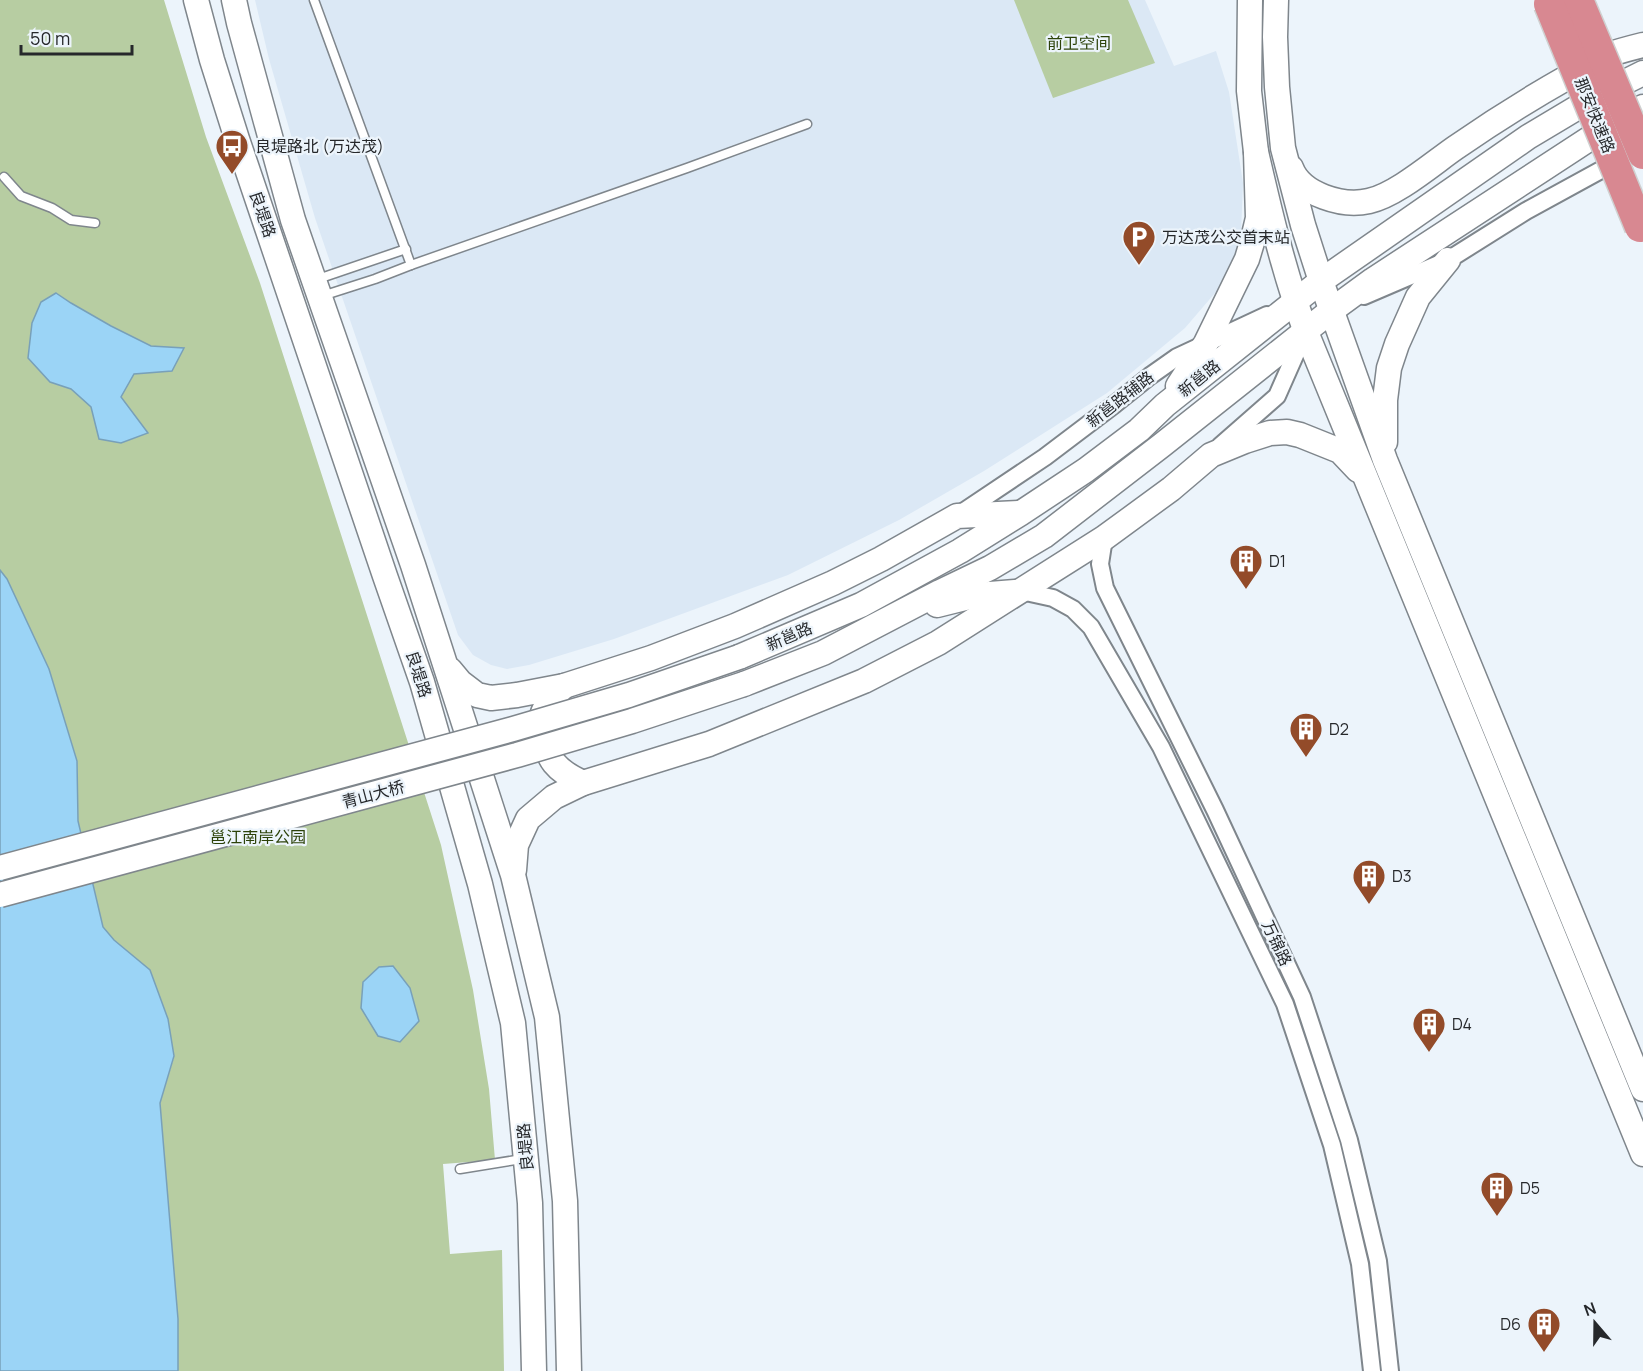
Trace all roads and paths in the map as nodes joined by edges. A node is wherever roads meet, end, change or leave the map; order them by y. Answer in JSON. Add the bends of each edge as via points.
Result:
{"nodes":[{"id":1,"x":196,"y":0,"type":"edge"},
{"id":2,"x":234,"y":0,"type":"edge"},
{"id":3,"x":314,"y":0,"type":"edge"},
{"id":4,"x":1250,"y":0,"type":"edge"},
{"id":5,"x":1276,"y":0,"type":"edge"},
{"id":6,"x":1578,"y":0,"type":"edge"},
{"id":7,"x":1549,"y":4,"type":"dead end"},
{"id":8,"x":1643,"y":33,"type":"edge"},
{"id":9,"x":1643,"y":45,"type":"edge"},
{"id":10,"x":1606,"y":56,"type":"junction"},
{"id":11,"x":1643,"y":72,"type":"edge"},
{"id":12,"x":1643,"y":106,"type":"edge"},
{"id":13,"x":807,"y":124,"type":"dead end"},
{"id":14,"x":1283,"y":148,"type":"junction"},
{"id":15,"x":1642,"y":149,"type":"edge"},
{"id":16,"x":1256,"y":152,"type":"junction"},
{"id":17,"x":3,"y":177,"type":"dead end"},
{"id":18,"x":95,"y":223,"type":"dead end"},
{"id":19,"x":1640,"y":227,"type":"dead end"},
{"id":20,"x":406,"y":249,"type":"junction"},
{"id":21,"x":1448,"y":260,"type":"junction"},
{"id":22,"x":411,"y":265,"type":"junction"},
{"id":23,"x":1321,"y":281,"type":"junction"},
{"id":24,"x":317,"y":289,"type":"junction"},
{"id":25,"x":1295,"y":302,"type":"junction"},
{"id":26,"x":1332,"y":310,"type":"junction"},
{"id":27,"x":1306,"y":332,"type":"junction"},
{"id":28,"x":1206,"y":343,"type":"junction"},
{"id":29,"x":1165,"y":405,"type":"junction"},
{"id":30,"x":1211,"y":455,"type":"junction"},
{"id":31,"x":1385,"y":460,"type":"junction"},
{"id":32,"x":1366,"y":478,"type":"junction"},
{"id":33,"x":1021,"y":513,"type":"junction"},
{"id":34,"x":957,"y":516,"type":"junction"},
{"id":35,"x":1104,"y":538,"type":"junction"},
{"id":36,"x":413,"y":565,"type":"junction"},
{"id":37,"x":917,"y":574,"type":"junction"},
{"id":38,"x":385,"y":576,"type":"junction"},
{"id":39,"x":1021,"y":591,"type":"junction"},
{"id":40,"x":900,"y":614,"type":"junction"},
{"id":41,"x":739,"y":657,"type":"joint"},
{"id":42,"x":447,"y":668,"type":"junction"},
{"id":43,"x":744,"y":684,"type":"joint"},
{"id":44,"x":564,"y":686,"type":"junction"},
{"id":45,"x":583,"y":783,"type":"junction"},
{"id":46,"x":0,"y":868,"type":"edge"},
{"id":47,"x":513,"y":875,"type":"junction"},
{"id":48,"x":0,"y":895,"type":"edge"},
{"id":49,"x":1643,"y":1089,"type":"edge"},
{"id":50,"x":1643,"y":1154,"type":"edge"},
{"id":51,"x":526,"y":1158,"type":"junction"},
{"id":52,"x":460,"y":1169,"type":"dead end"},
{"id":53,"x":534,"y":1371,"type":"edge"},
{"id":54,"x":569,"y":1371,"type":"edge"},
{"id":55,"x":1372,"y":1371,"type":"edge"},
{"id":56,"x":1390,"y":1371,"type":"edge"}],
"edges":[{"from":1,"to":38,"type":"main road","name":"良堤路","via":[[237,139]]},
{"from":2,"to":24,"type":"main road","name":"良堤路","via":[[293,220]]},
{"from":3,"to":20,"type":"lane"},
{"from":4,"to":16,"type":"main road","via":[[1249,91]]},
{"from":5,"to":14,"type":"main road","via":[[1277,87]]},
{"from":6,"to":15,"type":"highway","name":"那安快速路","bridge":true},
{"from":7,"to":19,"type":"highway","name":"那安快速路","bridge":true},
{"from":8,"to":10,"type":"street"},
{"from":9,"to":10,"type":"main road"},
{"from":10,"to":14,"type":"main road","via":[[1370,201],[1337,201],[1305,187],[1294,176]]},
{"from":11,"to":23,"type":"main road","name":"新邕路","via":[[1528,137]]},
{"from":12,"to":26,"type":"main road","name":"新邕路"},
{"from":13,"to":22,"type":"lane"},
{"from":14,"to":23,"type":"main road"},
{"from":15,"to":21,"type":"street","via":[[1526,211]]},
{"from":16,"to":25,"type":"main road","via":[[1275,238]]},
{"from":16,"to":28,"type":"main road","via":[[1258,218],[1253,239]]},
{"from":17,"to":18,"type":"lane","via":[[21,196],[71,220]]},
{"from":20,"to":22,"type":"lane"},
{"from":20,"to":24,"type":"lane"},
{"from":21,"to":26,"type":"street"},
{"from":21,"to":31,"type":"main road","via":[[1418,297],[1389,368]]},
{"from":22,"to":24,"type":"lane","via":[[375,279]]},
{"from":23,"to":25,"type":"main road","name":"新邕路"},
{"from":23,"to":26,"type":"main road"},
{"from":24,"to":36,"type":"main road","name":"良堤路"},
{"from":25,"to":27,"type":"main road"},
{"from":25,"to":28,"type":"street","name":"新邕路辅路"},
{"from":25,"to":29,"type":"main road","name":"新邕路"},
{"from":26,"to":27,"type":"main road","name":"新邕路"},
{"from":26,"to":31,"type":"main road"},
{"from":27,"to":30,"type":"street","via":[[1277,396]]},
{"from":27,"to":32,"type":"main road"},
{"from":27,"to":40,"type":"main road","name":"新邕路","via":[[1044,536]]},
{"from":28,"to":29,"type":"main road"},
{"from":28,"to":34,"type":"street","name":"新邕路辅路","via":[[1177,357],[1045,457]]},
{"from":29,"to":33,"type":"main road","name":"新邕路","via":[[1086,470]]},
{"from":30,"to":32,"type":"main road","via":[[1270,433],[1287,432],[1340,452]]},
{"from":30,"to":35,"type":"main road"},
{"from":31,"to":49,"type":"main road"},
{"from":32,"to":50,"type":"main road"},
{"from":33,"to":34,"type":"main road"},
{"from":33,"to":37,"type":"main road","name":"新邕路"},
{"from":34,"to":37,"type":"main road","via":[[936,554]]},
{"from":34,"to":44,"type":"main road","via":[[833,583],[735,626]]},
{"from":35,"to":39,"type":"main road"},
{"from":35,"to":56,"type":"street","name":"万锦路","via":[[1100,564],[1105,588],[1302,997],[1349,1140],[1378,1261]]},
{"from":36,"to":38,"type":"main road"},
{"from":36,"to":42,"type":"main road","name":"良堤路"},
{"from":37,"to":41,"type":"main road","name":"新邕路","via":[[861,605]]},
{"from":38,"to":51,"type":"main road","name":"良堤路","via":[[422,682],[480,884],[513,1023]]},
{"from":39,"to":40,"type":"main road","via":[[977,595]]},
{"from":39,"to":45,"type":"main road","via":[[938,643],[864,681],[709,744]]},
{"from":39,"to":55,"type":"street","name":"万锦路","via":[[1053,598],[1073,609],[1091,627],[1161,747],[1285,1004],[1332,1145],[1360,1264]]},
{"from":40,"to":43,"type":"main road","name":"新邕路","via":[[823,653]]},
{"from":41,"to":46,"type":"main road","name":"青山大桥","bridge":true,"via":[[628,696],[534,723]]},
{"from":42,"to":44,"type":"main road","via":[[477,696],[518,695]]},
{"from":42,"to":47,"type":"main road","name":"良堤路"},
{"from":43,"to":48,"type":"main road","name":"青山大桥","bridge":true,"via":[[517,755]]},
{"from":44,"to":45,"type":"main road","via":[[542,717],[544,740],[552,762],[565,775]]},
{"from":45,"to":47,"type":"main road","via":[[554,797],[528,819],[516,845]]},
{"from":47,"to":54,"type":"main road","name":"良堤路","via":[[547,1017],[565,1201]]},
{"from":51,"to":52,"type":"lane"},
{"from":51,"to":53,"type":"main road","name":"良堤路"}]}
